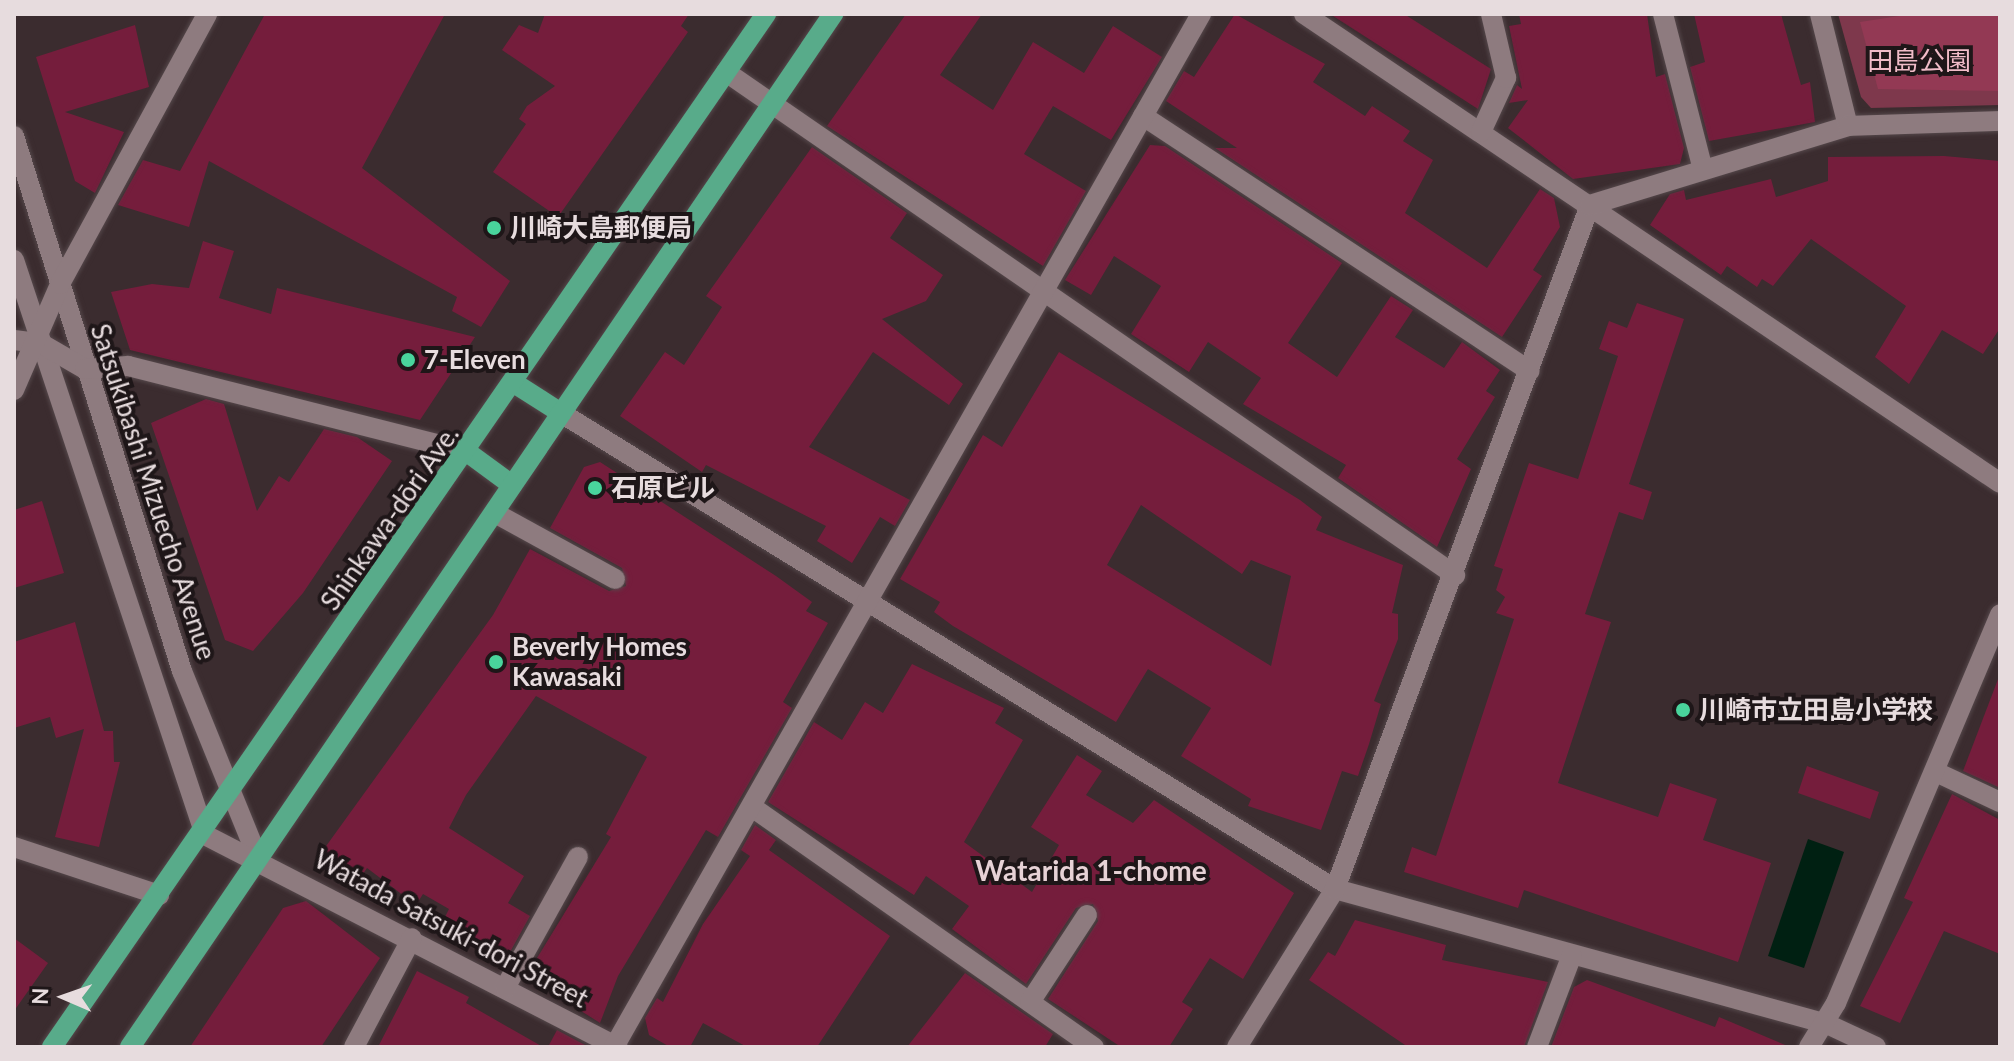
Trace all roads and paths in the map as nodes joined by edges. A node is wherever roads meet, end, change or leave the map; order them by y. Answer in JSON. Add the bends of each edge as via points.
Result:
{"nodes":[{"id":1,"x":207,"y":14,"type":"edge"},
{"id":2,"x":766,"y":14,"type":"edge"},
{"id":3,"x":833,"y":14,"type":"edge"},
{"id":4,"x":1201,"y":14,"type":"edge"},
{"id":5,"x":1304,"y":14,"type":"edge"},
{"id":6,"x":1491,"y":14,"type":"edge"},
{"id":7,"x":1663,"y":14,"type":"edge"},
{"id":8,"x":1820,"y":14,"type":"edge"},
{"id":9,"x":726,"y":72,"type":"junction"},
{"id":10,"x":772,"y":104,"type":"junction"},
{"id":11,"x":1143,"y":116,"type":"junction"},
{"id":12,"x":2000,"y":121,"type":"edge"},
{"id":13,"x":1848,"y":126,"type":"junction"},
{"id":14,"x":1481,"y":132,"type":"junction"},
{"id":15,"x":14,"y":136,"type":"edge"},
{"id":16,"x":1703,"y":170,"type":"junction"},
{"id":17,"x":1590,"y":205,"type":"junction"},
{"id":18,"x":14,"y":260,"type":"edge"},
{"id":19,"x":60,"y":284,"type":"junction"},
{"id":20,"x":1043,"y":290,"type":"junction"},
{"id":21,"x":14,"y":340,"type":"edge"},
{"id":22,"x":40,"y":343,"type":"junction"},
{"id":23,"x":85,"y":369,"type":"junction"},
{"id":24,"x":1529,"y":371,"type":"junction"},
{"id":25,"x":514,"y":383,"type":"junction"},
{"id":26,"x":14,"y":390,"type":"edge"},
{"id":27,"x":561,"y":413,"type":"junction"},
{"id":28,"x":467,"y":452,"type":"junction"},
{"id":29,"x":2000,"y":483,"type":"edge"},
{"id":30,"x":512,"y":485,"type":"junction"},
{"id":31,"x":495,"y":513,"type":"junction"},
{"id":32,"x":1455,"y":575,"type":"junction"},
{"id":33,"x":615,"y":579,"type":"dead end"},
{"id":34,"x":870,"y":603,"type":"junction"},
{"id":35,"x":2000,"y":614,"type":"edge"},
{"id":36,"x":1938,"y":773,"type":"junction"},
{"id":37,"x":231,"y":793,"type":"junction"},
{"id":38,"x":2000,"y":802,"type":"edge"},
{"id":39,"x":752,"y":807,"type":"junction"},
{"id":40,"x":205,"y":835,"type":"junction"},
{"id":41,"x":14,"y":847,"type":"edge"},
{"id":42,"x":578,"y":857,"type":"dead end"},
{"id":43,"x":258,"y":858,"type":"junction"},
{"id":44,"x":1335,"y":889,"type":"junction"},
{"id":45,"x":159,"y":895,"type":"junction"},
{"id":46,"x":1087,"y":915,"type":"dead end"},
{"id":47,"x":412,"y":938,"type":"junction"},
{"id":48,"x":1572,"y":955,"type":"junction"},
{"id":49,"x":505,"y":988,"type":"junction"},
{"id":50,"x":1030,"y":1002,"type":"junction"},
{"id":51,"x":1827,"y":1024,"type":"junction"},
{"id":52,"x":52,"y":1047,"type":"edge"},
{"id":53,"x":130,"y":1047,"type":"edge"},
{"id":54,"x":354,"y":1047,"type":"edge"},
{"id":55,"x":615,"y":1047,"type":"edge"},
{"id":56,"x":1094,"y":1047,"type":"edge"},
{"id":57,"x":1237,"y":1047,"type":"edge"},
{"id":58,"x":1537,"y":1047,"type":"edge"},
{"id":59,"x":1809,"y":1047,"type":"edge"},
{"id":60,"x":1876,"y":1047,"type":"edge"}],
"edges":[{"from":1,"to":19,"type":"street"},
{"from":2,"to":9,"type":"main road","name":"Shinkawa-dōri Ave."},
{"from":3,"to":10,"type":"main road"},
{"from":4,"to":11,"type":"street"},
{"from":5,"to":14,"type":"street"},
{"from":6,"to":14,"type":"street","via":[[1506,78]]},
{"from":7,"to":16,"type":"street"},
{"from":8,"to":13,"type":"street"},
{"from":9,"to":10,"type":"street"},
{"from":9,"to":25,"type":"main road","name":"Shinkawa-dōri Ave."},
{"from":10,"to":20,"type":"street"},
{"from":10,"to":27,"type":"main road"},
{"from":11,"to":20,"type":"street"},
{"from":11,"to":24,"type":"street"},
{"from":12,"to":13,"type":"street"},
{"from":13,"to":16,"type":"street"},
{"from":14,"to":17,"type":"street"},
{"from":15,"to":19,"type":"street","name":"Satsukibashi Mizuecho Avenue"},
{"from":16,"to":17,"type":"street"},
{"from":17,"to":24,"type":"street"},
{"from":17,"to":29,"type":"street"},
{"from":18,"to":22,"type":"street"},
{"from":19,"to":22,"type":"street"},
{"from":19,"to":23,"type":"street","name":"Satsukibashi Mizuecho Avenue"},
{"from":20,"to":32,"type":"street"},
{"from":20,"to":34,"type":"street"},
{"from":21,"to":22,"type":"street"},
{"from":22,"to":23,"type":"street"},
{"from":22,"to":26,"type":"street"},
{"from":22,"to":40,"type":"street"},
{"from":23,"to":28,"type":"street","via":[[128,366]]},
{"from":23,"to":37,"type":"street","name":"Satsukibashi Mizuecho Avenue","via":[[182,671]]},
{"from":24,"to":32,"type":"street"},
{"from":25,"to":27,"type":"main road"},
{"from":25,"to":28,"type":"main road","name":"Shinkawa-dōri Ave."},
{"from":27,"to":30,"type":"main road"},
{"from":27,"to":34,"type":"street"},
{"from":28,"to":30,"type":"main road"},
{"from":28,"to":37,"type":"main road","name":"Shinkawa-dōri Ave."},
{"from":30,"to":31,"type":"main road"},
{"from":31,"to":33,"type":"street"},
{"from":31,"to":43,"type":"main road"},
{"from":32,"to":44,"type":"street"},
{"from":34,"to":39,"type":"street"},
{"from":34,"to":44,"type":"street"},
{"from":35,"to":36,"type":"street"},
{"from":36,"to":38,"type":"street"},
{"from":36,"to":51,"type":"street"},
{"from":37,"to":40,"type":"main road","name":"Shinkawa-dōri Ave."},
{"from":37,"to":43,"type":"street","name":"Satsukibashi Mizuecho Avenue"},
{"from":39,"to":50,"type":"street"},
{"from":39,"to":55,"type":"street"},
{"from":40,"to":43,"type":"street","name":"Watada Satsuki-dori Street"},
{"from":40,"to":45,"type":"main road","name":"Shinkawa-dōri Ave."},
{"from":41,"to":45,"type":"street"},
{"from":42,"to":49,"type":"street"},
{"from":43,"to":47,"type":"street","name":"Watada Satsuki-dori Street"},
{"from":43,"to":53,"type":"main road"},
{"from":44,"to":48,"type":"street"},
{"from":44,"to":57,"type":"street"},
{"from":45,"to":52,"type":"main road","name":"Shinkawa-dōri Ave."},
{"from":46,"to":50,"type":"street"},
{"from":47,"to":49,"type":"street","name":"Watada Satsuki-dori Street"},
{"from":47,"to":54,"type":"street"},
{"from":48,"to":51,"type":"street"},
{"from":48,"to":58,"type":"street"},
{"from":49,"to":55,"type":"street","name":"Watada Satsuki-dori Street"},
{"from":50,"to":56,"type":"street"},
{"from":51,"to":59,"type":"street"},
{"from":51,"to":60,"type":"street"}]}
